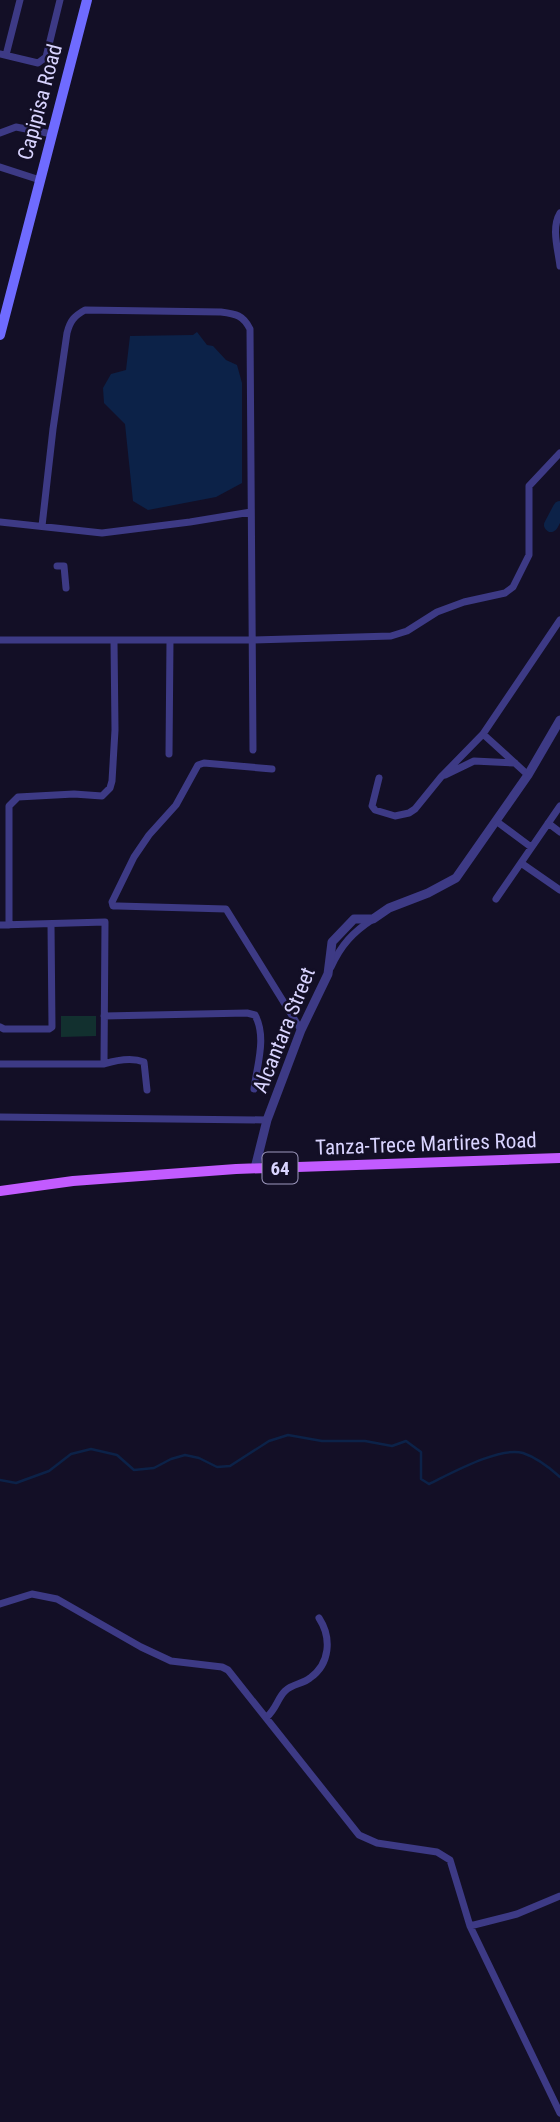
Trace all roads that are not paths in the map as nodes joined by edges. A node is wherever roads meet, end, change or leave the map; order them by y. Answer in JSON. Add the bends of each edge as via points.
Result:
{"nodes":[{"id":1,"x":20,"y":0,"type":"edge"},
{"id":2,"x":60,"y":0,"type":"edge"},
{"id":3,"x":87,"y":0,"type":"edge"},
{"id":4,"x":3,"y":55,"type":"edge"},
{"id":5,"x":0,"y":133,"type":"edge"},
{"id":6,"x":51,"y":134,"type":"junction"},
{"id":7,"x":0,"y":167,"type":"edge"},
{"id":8,"x":40,"y":180,"type":"junction"},
{"id":9,"x":560,"y":213,"type":"edge"},
{"id":10,"x":560,"y":266,"type":"edge"},
{"id":11,"x":0,"y":335,"type":"edge"},
{"id":12,"x":560,"y":453,"type":"edge"},
{"id":13,"x":251,"y":512,"type":"junction"},
{"id":14,"x":0,"y":522,"type":"edge"},
{"id":15,"x":42,"y":526,"type":"junction"},
{"id":16,"x":57,"y":566,"type":"dead end"},
{"id":17,"x":66,"y":588,"type":"dead end"},
{"id":18,"x":560,"y":620,"type":"edge"},
{"id":19,"x":0,"y":640,"type":"edge"},
{"id":20,"x":170,"y":640,"type":"junction"},
{"id":21,"x":254,"y":640,"type":"junction"},
{"id":22,"x":114,"y":641,"type":"junction"},
{"id":23,"x":560,"y":720,"type":"edge"},
{"id":24,"x":483,"y":734,"type":"junction"},
{"id":25,"x":253,"y":750,"type":"dead end"},
{"id":26,"x":169,"y":754,"type":"dead end"},
{"id":27,"x":515,"y":764,"type":"junction"},
{"id":28,"x":272,"y":769,"type":"dead end"},
{"id":29,"x":528,"y":775,"type":"junction"},
{"id":30,"x":441,"y":777,"type":"junction"},
{"id":31,"x":379,"y":778,"type":"dead end"},
{"id":32,"x":560,"y":806,"type":"edge"},
{"id":33,"x":496,"y":821,"type":"junction"},
{"id":34,"x":548,"y":823,"type":"junction"},
{"id":35,"x":560,"y":832,"type":"edge"},
{"id":36,"x":531,"y":847,"type":"junction"},
{"id":37,"x":521,"y":863,"type":"junction"},
{"id":38,"x":560,"y":890,"type":"edge"},
{"id":39,"x":496,"y":899,"type":"dead end"},
{"id":40,"x":51,"y":923,"type":"junction"},
{"id":41,"x":0,"y":925,"type":"edge"},
{"id":42,"x":9,"y":925,"type":"junction"},
{"id":43,"x":104,"y":1016,"type":"junction"},
{"id":44,"x":0,"y":1027,"type":"edge"},
{"id":45,"x":301,"y":1030,"type":"junction"},
{"id":46,"x":0,"y":1064,"type":"edge"},
{"id":47,"x":104,"y":1064,"type":"junction"},
{"id":48,"x":254,"y":1089,"type":"dead end"},
{"id":49,"x":148,"y":1090,"type":"dead end"},
{"id":50,"x":0,"y":1117,"type":"edge"},
{"id":51,"x":267,"y":1120,"type":"junction"},
{"id":52,"x":560,"y":1158,"type":"edge"},
{"id":53,"x":255,"y":1168,"type":"junction"},
{"id":54,"x":0,"y":1191,"type":"edge"},
{"id":55,"x":0,"y":1604,"type":"edge"},
{"id":56,"x":319,"y":1618,"type":"dead end"},
{"id":57,"x":266,"y":1718,"type":"junction"},
{"id":58,"x":560,"y":1896,"type":"edge"},
{"id":59,"x":470,"y":1926,"type":"junction"},
{"id":60,"x":560,"y":2113,"type":"edge"}],
"edges":[{"from":1,"to":4,"type":"street"},
{"from":2,"to":4,"type":"street","via":[[43,61]]},
{"from":3,"to":6,"type":"main road","name":"Capipisa Road"},
{"from":5,"to":6,"type":"street","via":[[16,127]]},
{"from":6,"to":8,"type":"main road","name":"Capipisa Road"},
{"from":7,"to":8,"type":"street"},
{"from":8,"to":11,"type":"main road","name":"Capipisa Road"},
{"from":9,"to":10,"type":"street","via":[[555,233]]},
{"from":12,"to":21,"type":"street","via":[[529,486],[529,555],[513,587],[505,593],[437,612],[391,636]]},
{"from":13,"to":15,"type":"street","via":[[102,533]]},
{"from":13,"to":15,"type":"street","via":[[250,329],[245,319],[221,312],[85,310],[69,322]]},
{"from":13,"to":21,"type":"street"},
{"from":14,"to":15,"type":"street"},
{"from":16,"to":17,"type":"street","via":[[64,566]]},
{"from":18,"to":24,"type":"street"},
{"from":19,"to":22,"type":"street"},
{"from":20,"to":21,"type":"street"},
{"from":20,"to":22,"type":"street"},
{"from":20,"to":26,"type":"street"},
{"from":21,"to":25,"type":"street"},
{"from":22,"to":42,"type":"street","via":[[110,788],[103,796],[18,797],[9,806]]},
{"from":23,"to":29,"type":"street","name":"Alcantara Street"},
{"from":24,"to":27,"type":"street"},
{"from":24,"to":30,"type":"street"},
{"from":27,"to":29,"type":"street"},
{"from":27,"to":30,"type":"street","via":[[474,761]]},
{"from":28,"to":45,"type":"street","via":[[198,765],[176,805],[134,857],[112,902],[113,906],[226,909]]},
{"from":29,"to":33,"type":"street","name":"Alcantara Street"},
{"from":30,"to":31,"type":"street","via":[[415,808],[396,816],[373,808]]},
{"from":32,"to":34,"type":"street"},
{"from":33,"to":36,"type":"street"},
{"from":33,"to":45,"type":"street","name":"Alcantara Street","via":[[456,878],[373,919],[354,919],[339,932],[332,942],[328,974]]},
{"from":34,"to":35,"type":"street"},
{"from":34,"to":36,"type":"street"},
{"from":36,"to":37,"type":"street"},
{"from":37,"to":38,"type":"street"},
{"from":37,"to":39,"type":"street"},
{"from":40,"to":42,"type":"street"},
{"from":40,"to":43,"type":"street","via":[[105,922]]},
{"from":40,"to":44,"type":"street","via":[[52,1027]]},
{"from":41,"to":42,"type":"street"},
{"from":43,"to":47,"type":"street"},
{"from":43,"to":48,"type":"street","via":[[255,1015],[262,1036]]},
{"from":45,"to":51,"type":"street","name":"Alcantara Street"},
{"from":46,"to":47,"type":"street"},
{"from":47,"to":49,"type":"street","via":[[144,1062]]},
{"from":50,"to":51,"type":"street"},
{"from":51,"to":53,"type":"street","name":"Alcantara Street"},
{"from":52,"to":53,"type":"main road","name":"Tanza-Trece Martires Road","number":"64"},
{"from":53,"to":54,"type":"main road","name":"Tanza-Trece Martires Road","number":"64"},
{"from":55,"to":57,"type":"street","via":[[32,1594],[57,1599],[171,1661],[222,1667]]},
{"from":56,"to":57,"type":"street","via":[[327,1657],[310,1679],[284,1692]]},
{"from":57,"to":59,"type":"street","via":[[359,1835],[377,1843],[437,1852],[450,1860]]},
{"from":58,"to":59,"type":"street"},
{"from":59,"to":60,"type":"street"}]}
